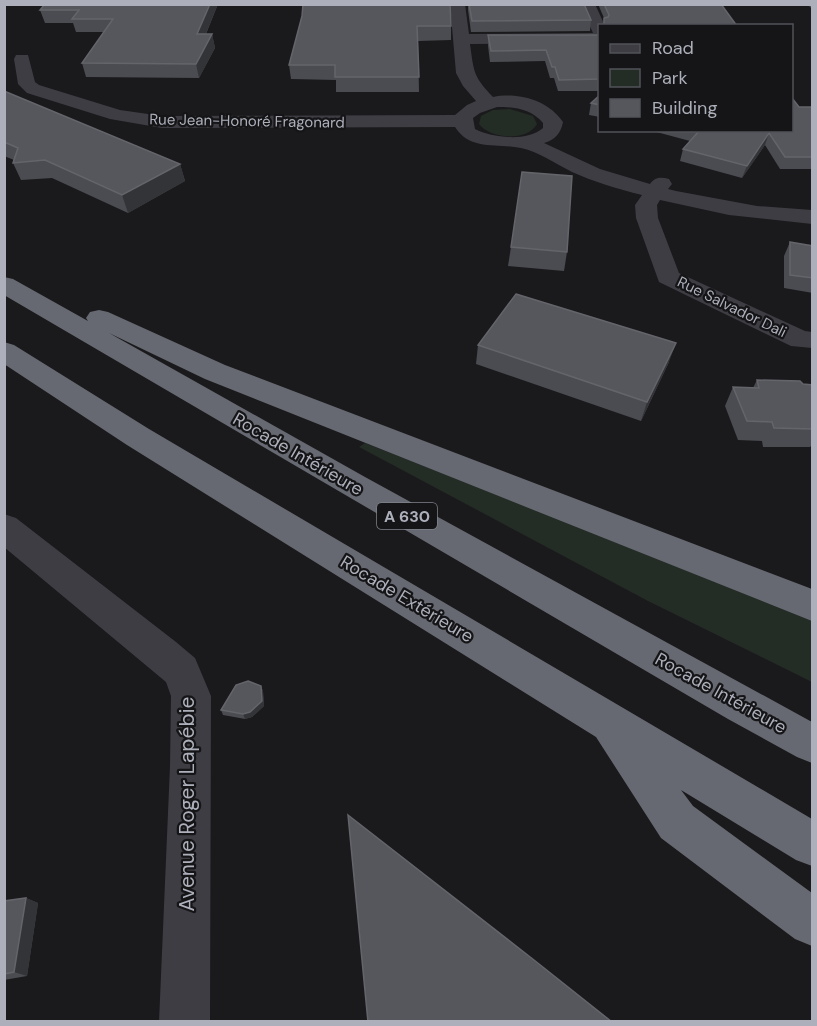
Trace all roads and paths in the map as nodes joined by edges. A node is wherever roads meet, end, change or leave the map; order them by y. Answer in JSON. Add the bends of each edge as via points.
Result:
{"nodes":[{"id":1,"x":457,"y":4,"type":"edge"},
{"id":2,"x":587,"y":4,"type":"edge"},
{"id":3,"x":598,"y":28,"type":"edge"},
{"id":4,"x":598,"y":38,"type":"edge"},
{"id":5,"x":461,"y":39,"type":"junction"},
{"id":6,"x":22,"y":59,"type":"dead end"},
{"id":7,"x":488,"y":103,"type":"junction"},
{"id":8,"x":463,"y":121,"type":"junction"},
{"id":9,"x":534,"y":140,"type":"junction"},
{"id":10,"x":658,"y":188,"type":"junction"},
{"id":11,"x":813,"y":207,"type":"edge"},
{"id":12,"x":813,"y":218,"type":"edge"},
{"id":13,"x":4,"y":273,"type":"edge"},
{"id":14,"x":4,"y":284,"type":"edge"},
{"id":15,"x":813,"y":340,"type":"edge"},
{"id":16,"x":4,"y":351,"type":"edge"},
{"id":17,"x":4,"y":527,"type":"edge"},
{"id":18,"x":813,"y":604,"type":"edge"},
{"id":19,"x":606,"y":720,"type":"junction"},
{"id":20,"x":813,"y":743,"type":"edge"},
{"id":21,"x":813,"y":844,"type":"edge"},
{"id":22,"x":813,"y":922,"type":"edge"},
{"id":23,"x":184,"y":1022,"type":"edge"}],
"edges":[{"from":1,"to":5,"type":"street"},
{"from":2,"to":3,"type":"street"},
{"from":4,"to":5,"type":"street"},
{"from":5,"to":7,"type":"street","via":[[465,73]]},
{"from":6,"to":8,"type":"street","name":"Rue Jean-Honoré Fragonard","via":[[27,84],[33,89],[140,120]]},
{"from":7,"to":8,"type":"street","via":[[469,110]]},
{"from":7,"to":9,"type":"street","via":[[521,103],[548,114],[552,130]]},
{"from":8,"to":9,"type":"street","via":[[465,128],[482,139],[503,143]]},
{"from":9,"to":10,"type":"street","via":[[590,172]]},
{"from":10,"to":11,"type":"street"},
{"from":10,"to":12,"type":"street","via":[[734,210]]},
{"from":10,"to":15,"type":"street","name":"Rue Salvador Dali","via":[[646,205],[647,218],[668,277],[801,340]]},
{"from":13,"to":18,"type":"highway","via":[[215,372]]},
{"from":14,"to":20,"type":"highway","name":"Rocade Intérieure","number":"A 630"},
{"from":16,"to":19,"type":"highway","name":"Rocade Extérieure","via":[[138,437]]},
{"from":17,"to":23,"type":"street","name":"Avenue Roger Lapébie","via":[[163,654],[181,671],[191,696]]},
{"from":19,"to":21,"type":"highway","name":"Rocade Extérieure"},
{"from":19,"to":22,"type":"highway","via":[[677,822]]}]}
